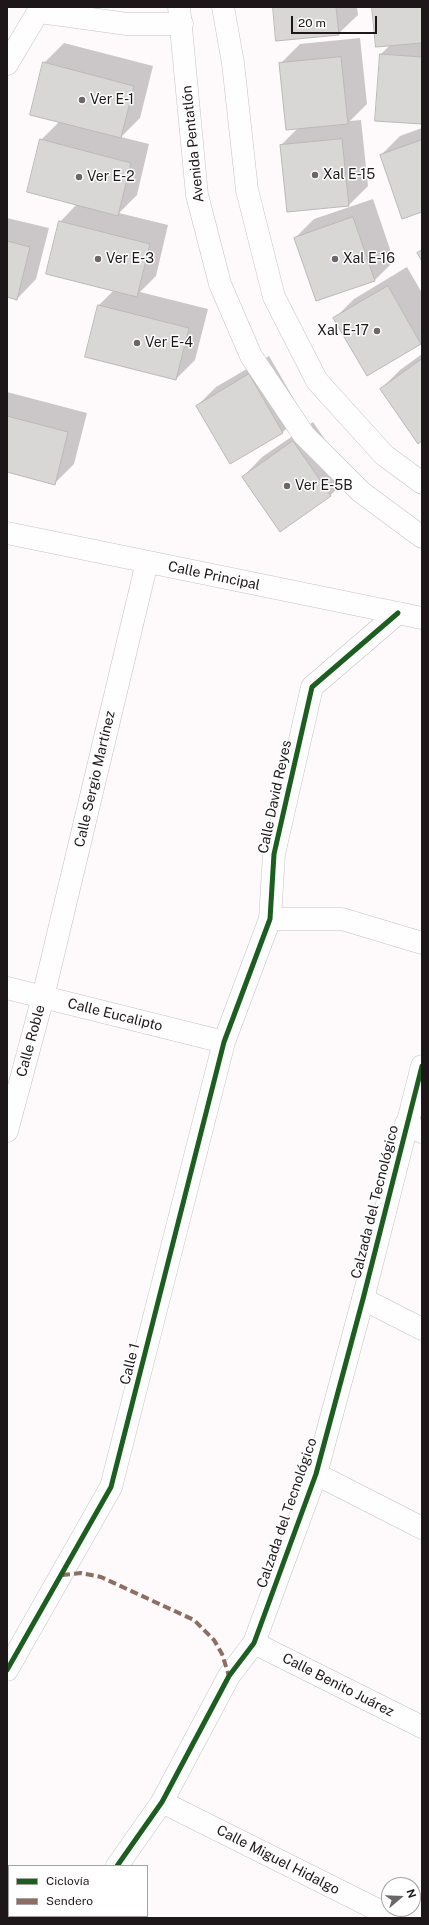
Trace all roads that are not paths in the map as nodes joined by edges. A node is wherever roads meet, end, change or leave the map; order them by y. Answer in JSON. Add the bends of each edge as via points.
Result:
{"nodes":[{"id":1,"x":222,"y":7,"type":"edge"},
{"id":2,"x":40,"y":10,"type":"edge"},
{"id":3,"x":180,"y":16,"type":"edge"},
{"id":4,"x":7,"y":64,"type":"edge"},
{"id":5,"x":422,"y":483,"type":"edge"},
{"id":6,"x":7,"y":533,"type":"edge"},
{"id":7,"x":422,"y":537,"type":"edge"},
{"id":8,"x":147,"y":562,"type":"junction"},
{"id":9,"x":398,"y":613,"type":"junction"},
{"id":10,"x":422,"y":618,"type":"edge"},
{"id":11,"x":270,"y":919,"type":"junction"},
{"id":12,"x":420,"y":943,"type":"edge"},
{"id":13,"x":7,"y":988,"type":"edge"},
{"id":14,"x":43,"y":997,"type":"junction"},
{"id":15,"x":224,"y":1042,"type":"junction"},
{"id":16,"x":422,"y":1066,"type":"edge"},
{"id":17,"x":414,"y":1128,"type":"edge"},
{"id":18,"x":7,"y":1131,"type":"edge"},
{"id":19,"x":363,"y":1299,"type":"junction"},
{"id":20,"x":422,"y":1329,"type":"edge"},
{"id":21,"x":316,"y":1474,"type":"junction"},
{"id":22,"x":422,"y":1528,"type":"edge"},
{"id":23,"x":254,"y":1643,"type":"junction"},
{"id":24,"x":7,"y":1670,"type":"edge"},
{"id":25,"x":422,"y":1727,"type":"edge"},
{"id":26,"x":162,"y":1802,"type":"junction"},
{"id":27,"x":118,"y":1865,"type":"edge"},
{"id":28,"x":394,"y":1918,"type":"edge"}],
"edges":[{"from":1,"to":5,"type":"street","via":[[233,63],[247,190],[274,297],[317,381],[384,455]]},
{"from":2,"to":3,"type":"street","via":[[127,24]]},
{"from":2,"to":4,"type":"street"},
{"from":3,"to":7,"type":"street","name":"Avenida Pentatlón","via":[[197,195],[220,284],[251,356],[304,435],[361,492]]},
{"from":6,"to":8,"type":"street","name":"Calle Principal"},
{"from":8,"to":9,"type":"street","name":"Calle Principal"},
{"from":8,"to":14,"type":"street","name":"Calle Sergio Martínez"},
{"from":9,"to":10,"type":"street","name":"Calle Principal"},
{"from":9,"to":11,"type":"street","name":"Calle David Reyes","via":[[312,687],[274,854]]},
{"from":11,"to":12,"type":"street","via":[[342,919]]},
{"from":11,"to":15,"type":"street","name":"Calle David Reyes"},
{"from":13,"to":14,"type":"street","name":"Calle Eucalipto"},
{"from":14,"to":15,"type":"street","name":"Calle Eucalipto"},
{"from":14,"to":18,"type":"street","name":"Calle Roble"},
{"from":15,"to":24,"type":"street","name":"Calle 1","via":[[112,1487]]},
{"from":16,"to":17,"type":"street","name":"Calzada del Tecnológico"},
{"from":17,"to":19,"type":"street","name":"Calzada del Tecnológico"},
{"from":19,"to":20,"type":"street"},
{"from":19,"to":21,"type":"street","name":"Calzada del Tecnológico"},
{"from":21,"to":22,"type":"street"},
{"from":21,"to":23,"type":"street","name":"Calzada del Tecnológico"},
{"from":23,"to":25,"type":"street","name":"Calle Benito Juárez"},
{"from":23,"to":26,"type":"street","name":"Calzada del Tecnológico","via":[[229,1676]]},
{"from":26,"to":27,"type":"street","name":"Calzada del Tecnológico"},
{"from":26,"to":28,"type":"street","name":"Calle Miguel Hidalgo"}]}
